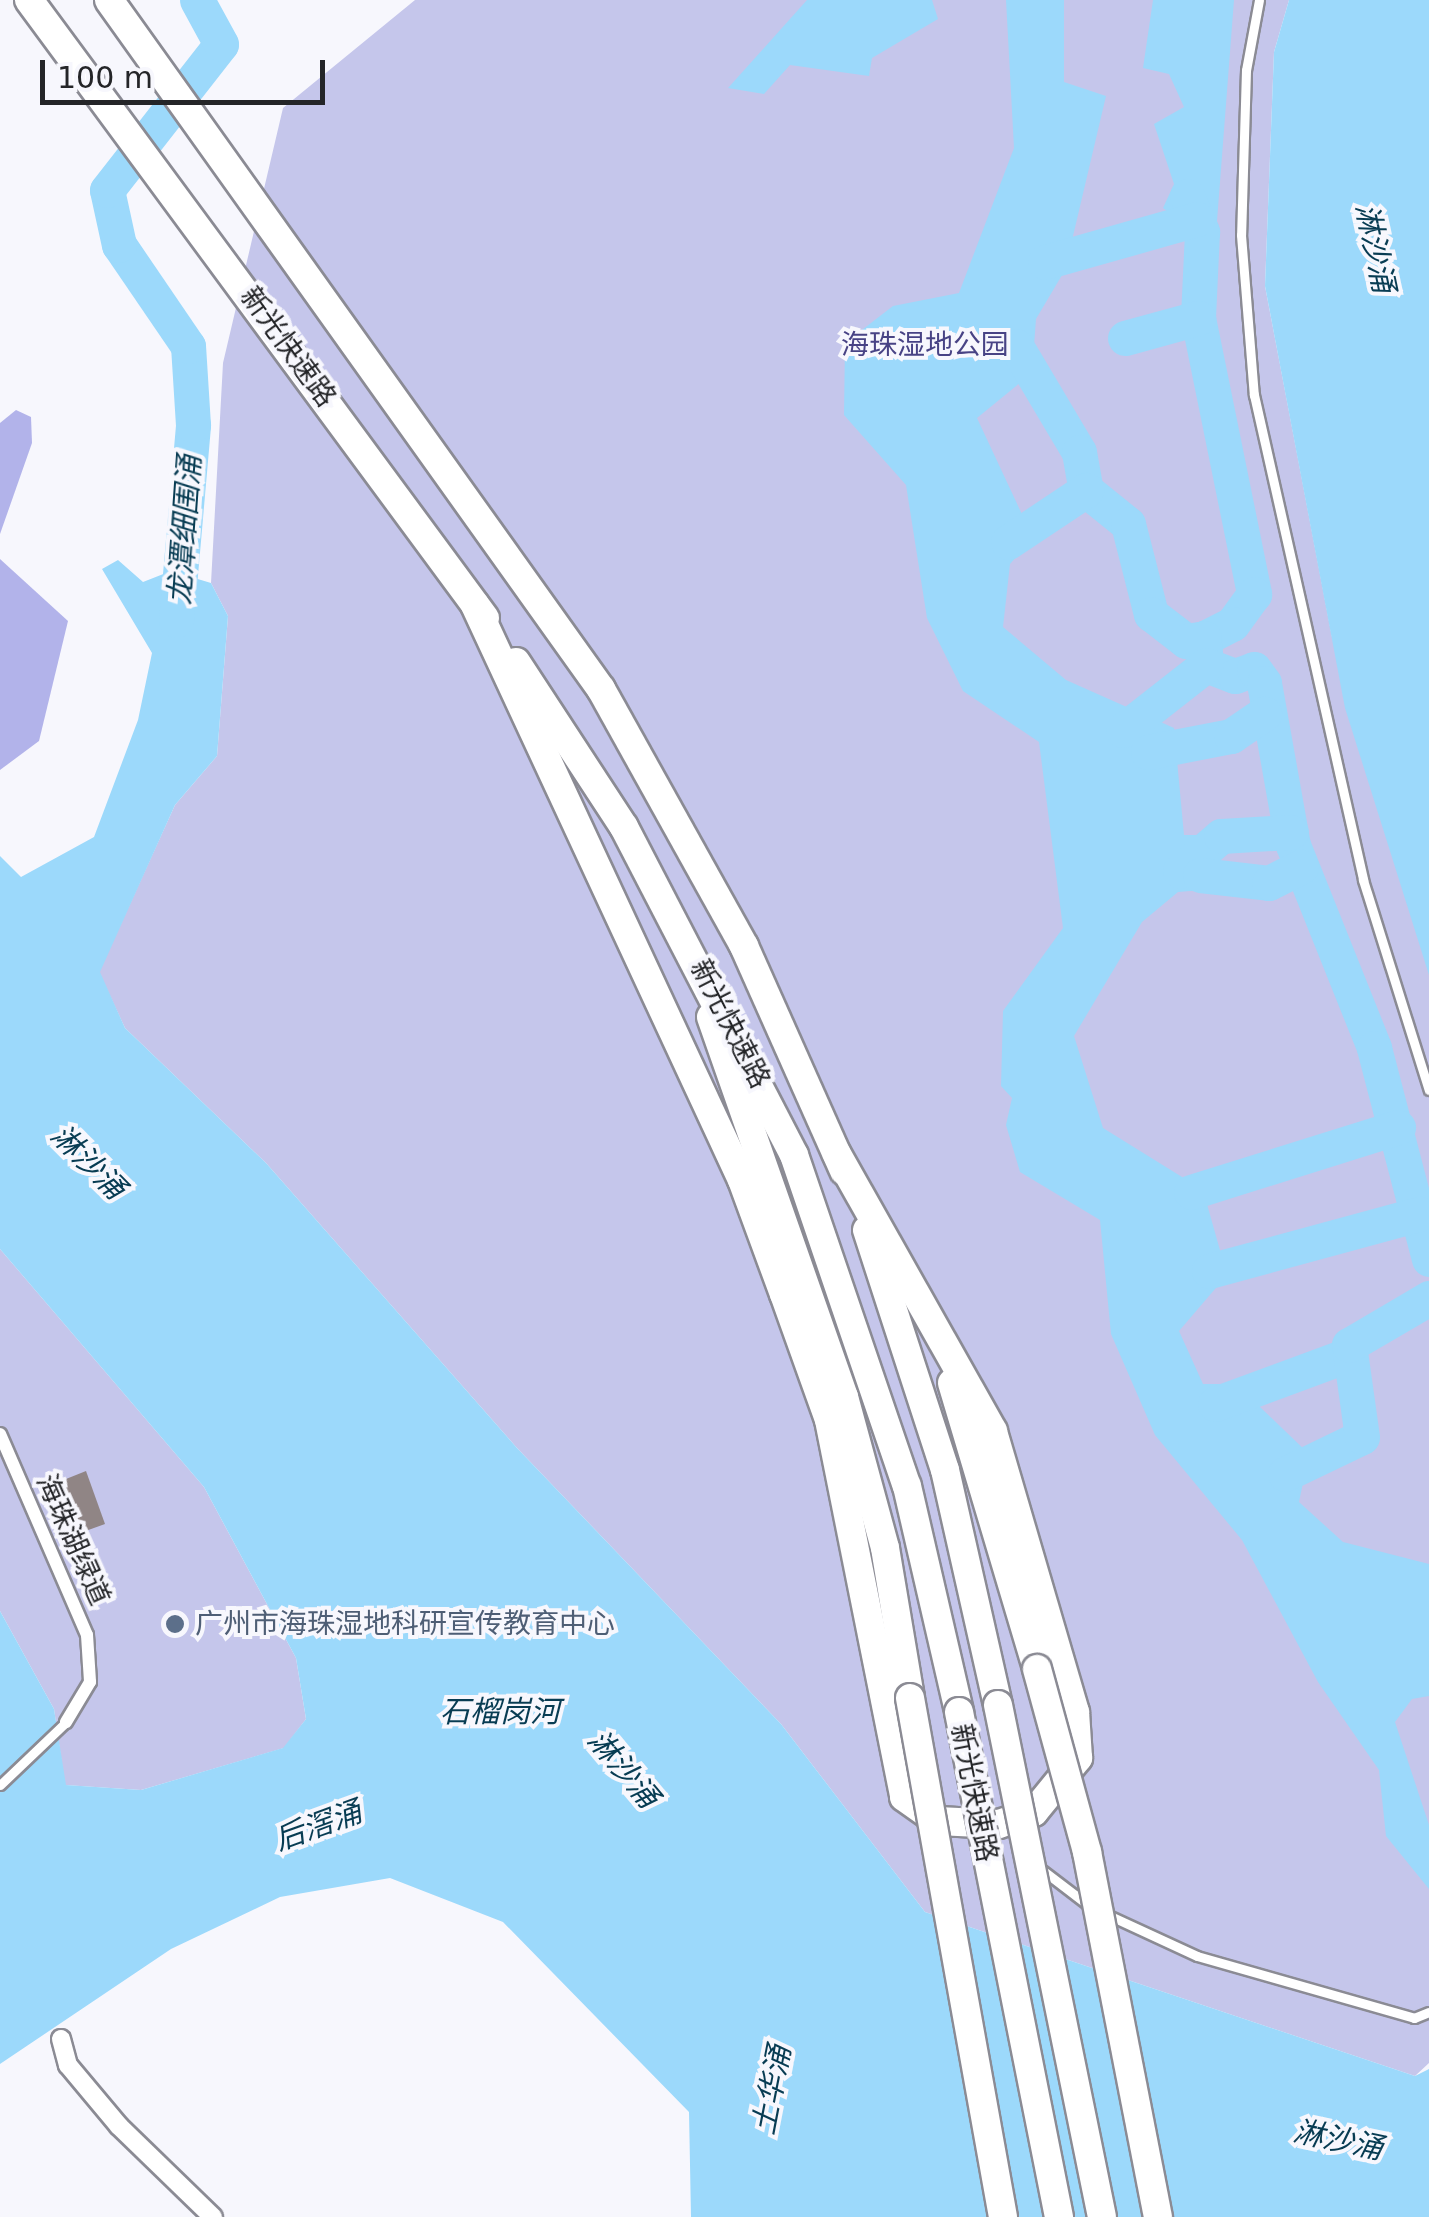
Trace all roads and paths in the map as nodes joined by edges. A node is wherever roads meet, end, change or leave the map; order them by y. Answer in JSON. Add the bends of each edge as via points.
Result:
{"nodes":[{"id":1,"x":29,"y":0,"type":"edge"},
{"id":2,"x":109,"y":0,"type":"edge"},
{"id":3,"x":1260,"y":0,"type":"edge"},
{"id":4,"x":475,"y":605,"type":"junction"},
{"id":5,"x":675,"y":917,"type":"junction"},
{"id":6,"x":1429,"y":1090,"type":"edge"},
{"id":7,"x":837,"y":1154,"type":"junction"},
{"id":8,"x":0,"y":1434,"type":"edge"},
{"id":9,"x":66,"y":1722,"type":"joint"},
{"id":10,"x":0,"y":1785,"type":"edge"},
{"id":11,"x":999,"y":1824,"type":"junction"},
{"id":12,"x":1429,"y":2012,"type":"edge"},
{"id":13,"x":61,"y":2039,"type":"dead end"},
{"id":14,"x":213,"y":2217,"type":"edge"},
{"id":15,"x":1004,"y":2217,"type":"edge"},
{"id":16,"x":1059,"y":2217,"type":"edge"},
{"id":17,"x":1102,"y":2217,"type":"edge"},
{"id":18,"x":1158,"y":2217,"type":"edge"}],
"edges":[{"from":1,"to":4,"type":"highway","name":"新光快速路"},
{"from":2,"to":7,"type":"highway","name":"新光快速路","via":[[210,131],[601,689],[744,946]]},
{"from":3,"to":6,"type":"lane","via":[[1246,70],[1240,236],[1254,395],[1363,880]]},
{"from":4,"to":5,"type":"highway","name":"新光快速路","via":[[562,727]]},
{"from":4,"to":11,"type":"highway","via":[[742,1180],[784,1294],[829,1420],[904,1797],[938,1821]]},
{"from":5,"to":15,"type":"highway","bridge":true,"via":[[844,1398],[910,1698]]},
{"from":5,"to":16,"type":"highway","name":"新光快速路","bridge":true,"via":[[794,1154],[907,1486]]},
{"from":7,"to":11,"type":"highway","via":[[993,1431],[1076,1712],[1070,1769],[1034,1812]]},
{"from":7,"to":17,"type":"highway","name":"新光快速路","bridge":true,"via":[[930,1416],[998,1704]]},
{"from":7,"to":18,"type":"highway","bridge":true,"via":[[966,1416],[1083,1834]]},
{"from":8,"to":9,"type":"street","name":"海珠湖绿道","via":[[87,1634],[90,1682]]},
{"from":9,"to":10,"type":"lane"},
{"from":11,"to":12,"type":"lane","via":[[1066,1896],[1197,1956],[1414,2018]]},
{"from":13,"to":14,"type":"street","via":[[68,2066],[119,2126]]}]}
